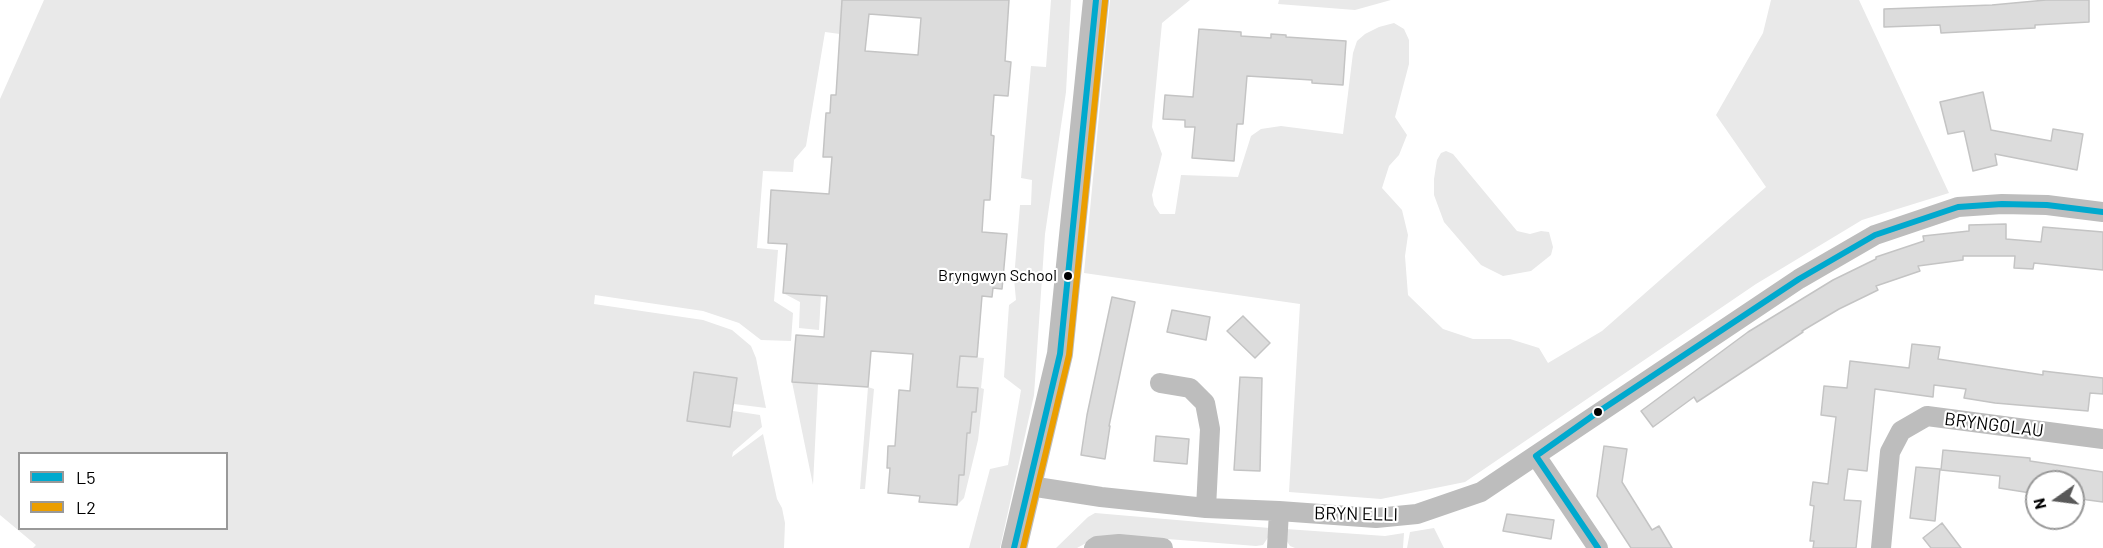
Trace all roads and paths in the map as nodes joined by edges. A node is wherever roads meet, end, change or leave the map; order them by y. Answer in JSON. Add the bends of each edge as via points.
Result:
{"nodes":[{"id":1,"x":1096,"y":0,"type":"edge"},
{"id":2,"x":2103,"y":212,"type":"edge"},
{"id":3,"x":1160,"y":383,"type":"dead end"},
{"id":4,"x":2103,"y":439,"type":"edge"},
{"id":5,"x":1536,"y":456,"type":"junction"},
{"id":6,"x":1030,"y":486,"type":"junction"},
{"id":7,"x":1206,"y":508,"type":"junction"},
{"id":8,"x":1279,"y":511,"type":"junction"},
{"id":9,"x":1014,"y":548,"type":"edge"},
{"id":10,"x":1094,"y":548,"type":"edge"},
{"id":11,"x":1163,"y":548,"type":"edge"},
{"id":12,"x":1277,"y":548,"type":"edge"},
{"id":13,"x":1598,"y":548,"type":"edge"},
{"id":14,"x":1881,"y":548,"type":"edge"}],
"edges":[{"from":1,"to":6,"type":"street","via":[[1060,354]]},
{"from":2,"to":5,"type":"street","name":"BRYN ELLI","via":[[2047,205],[1958,207],[1875,235],[1799,279]]},
{"from":3,"to":7,"type":"street","via":[[1190,388],[1205,403],[1210,429]]},
{"from":4,"to":14,"type":"street","name":"BRYNGOLAU","via":[[1927,416],[1901,430],[1890,452]]},
{"from":5,"to":8,"type":"street","name":"BRYN ELLI","via":[[1481,492],[1417,514],[1376,519]]},
{"from":5,"to":13,"type":"street"},
{"from":6,"to":7,"type":"street","name":"BRYN ELLI"},
{"from":6,"to":9,"type":"street"},
{"from":7,"to":8,"type":"street","name":"BRYN ELLI"},
{"from":8,"to":12,"type":"street"},
{"from":10,"to":11,"type":"street","via":[[1119,544]]}]}
